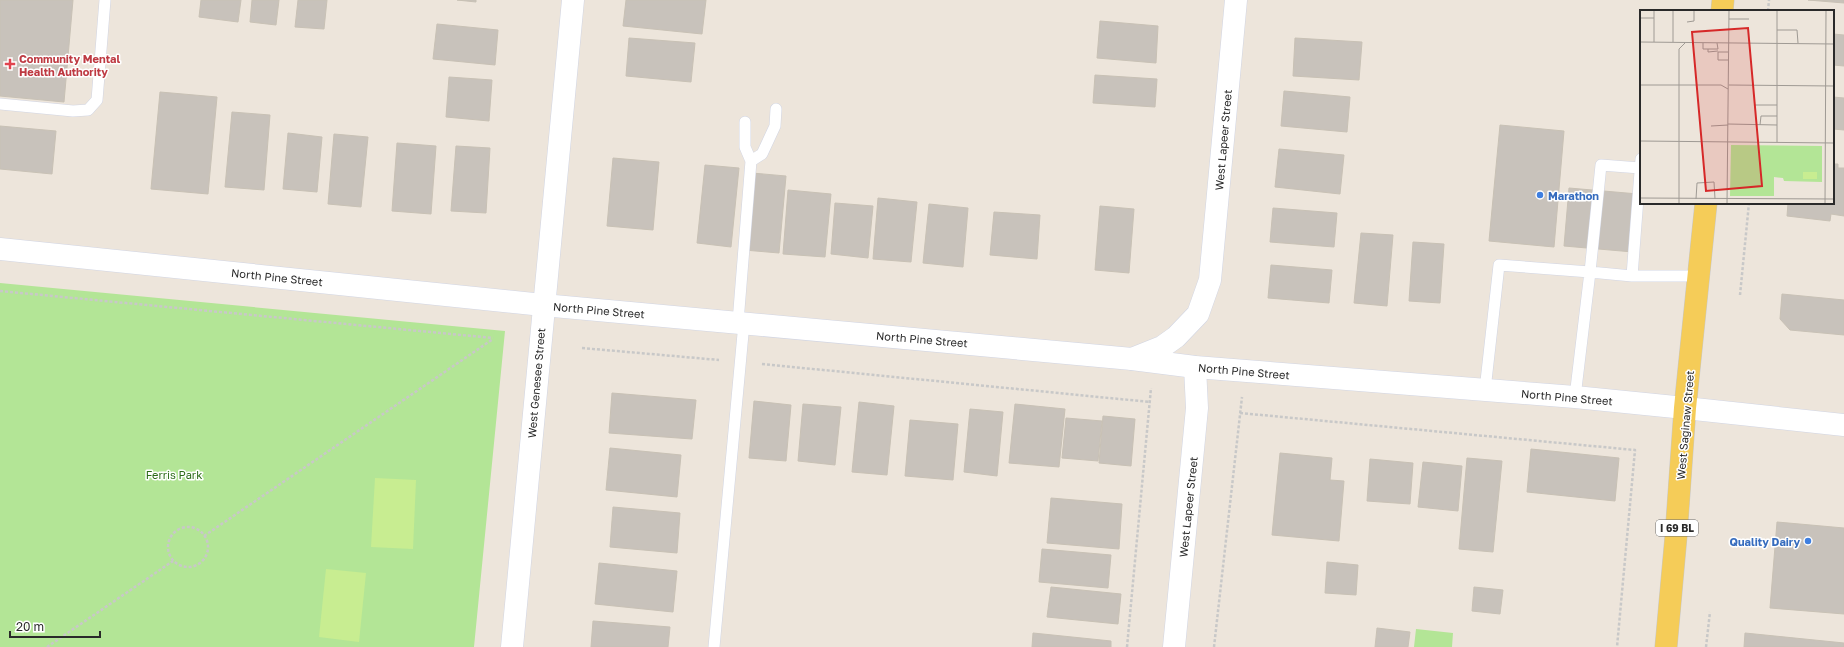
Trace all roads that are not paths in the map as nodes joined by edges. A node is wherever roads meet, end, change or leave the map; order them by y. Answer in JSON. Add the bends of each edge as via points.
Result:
{"nodes":[{"id":1,"x":105,"y":0,"type":"edge"},
{"id":2,"x":572,"y":0,"type":"edge"},
{"id":3,"x":1236,"y":0,"type":"edge"},
{"id":4,"x":1723,"y":0,"type":"edge"},
{"id":5,"x":1722,"y":10,"type":"edge"},
{"id":6,"x":0,"y":104,"type":"edge"},
{"id":7,"x":776,"y":109,"type":"dead end"},
{"id":8,"x":745,"y":122,"type":"dead end"},
{"id":9,"x":751,"y":161,"type":"junction"},
{"id":10,"x":1640,"y":163,"type":"edge"},
{"id":11,"x":1640,"y":176,"type":"edge"},
{"id":12,"x":1706,"y":204,"type":"edge"},
{"id":13,"x":0,"y":249,"type":"edge"},
{"id":14,"x":1590,"y":272,"type":"junction"},
{"id":15,"x":1632,"y":276,"type":"junction"},
{"id":16,"x":1700,"y":276,"type":"junction"},
{"id":17,"x":544,"y":305,"type":"junction"},
{"id":18,"x":741,"y":323,"type":"junction"},
{"id":19,"x":1132,"y":359,"type":"junction"},
{"id":20,"x":1195,"y":367,"type":"junction"},
{"id":21,"x":1485,"y":390,"type":"junction"},
{"id":22,"x":1576,"y":398,"type":"junction"},
{"id":23,"x":1685,"y":408,"type":"junction"},
{"id":24,"x":1844,"y":425,"type":"edge"},
{"id":25,"x":512,"y":647,"type":"edge"},
{"id":26,"x":714,"y":647,"type":"edge"},
{"id":27,"x":1174,"y":647,"type":"edge"},
{"id":28,"x":1666,"y":647,"type":"edge"}],
"edges":[{"from":1,"to":6,"type":"lane","via":[[97,100],[88,110],[73,111]]},
{"from":2,"to":17,"type":"street","name":"West Genesee Street"},
{"from":3,"to":19,"type":"street","name":"West Lapeer Street","via":[[1210,280],[1198,314],[1176,337]]},
{"from":4,"to":5,"type":"main road"},
{"from":7,"to":9,"type":"lane","via":[[775,126],[762,154]]},
{"from":8,"to":9,"type":"lane","via":[[745,147]]},
{"from":9,"to":18,"type":"lane"},
{"from":10,"to":14,"type":"lane","via":[[1601,165]]},
{"from":11,"to":15,"type":"lane"},
{"from":12,"to":16,"type":"main road","name":"West Saginaw Street","number":"I 69 BL"},
{"from":13,"to":17,"type":"street","name":"North Pine Street"},
{"from":14,"to":15,"type":"lane"},
{"from":14,"to":21,"type":"lane","via":[[1499,265]]},
{"from":14,"to":22,"type":"lane"},
{"from":15,"to":16,"type":"lane"},
{"from":16,"to":23,"type":"main road","name":"West Saginaw Street","number":"I 69 BL"},
{"from":17,"to":18,"type":"street","name":"North Pine Street"},
{"from":17,"to":25,"type":"street","name":"West Genesee Street"},
{"from":18,"to":19,"type":"street","name":"North Pine Street"},
{"from":18,"to":26,"type":"lane","via":[[740,362]]},
{"from":19,"to":20,"type":"street","name":"North Pine Street"},
{"from":20,"to":21,"type":"street","name":"North Pine Street"},
{"from":20,"to":27,"type":"street","name":"West Lapeer Street","via":[[1197,408]]},
{"from":21,"to":22,"type":"street","name":"North Pine Street"},
{"from":22,"to":23,"type":"street","name":"North Pine Street"},
{"from":23,"to":24,"type":"street","name":"North Pine Street"},
{"from":23,"to":28,"type":"main road","name":"West Saginaw Street","number":"I 69 BL"}]}
